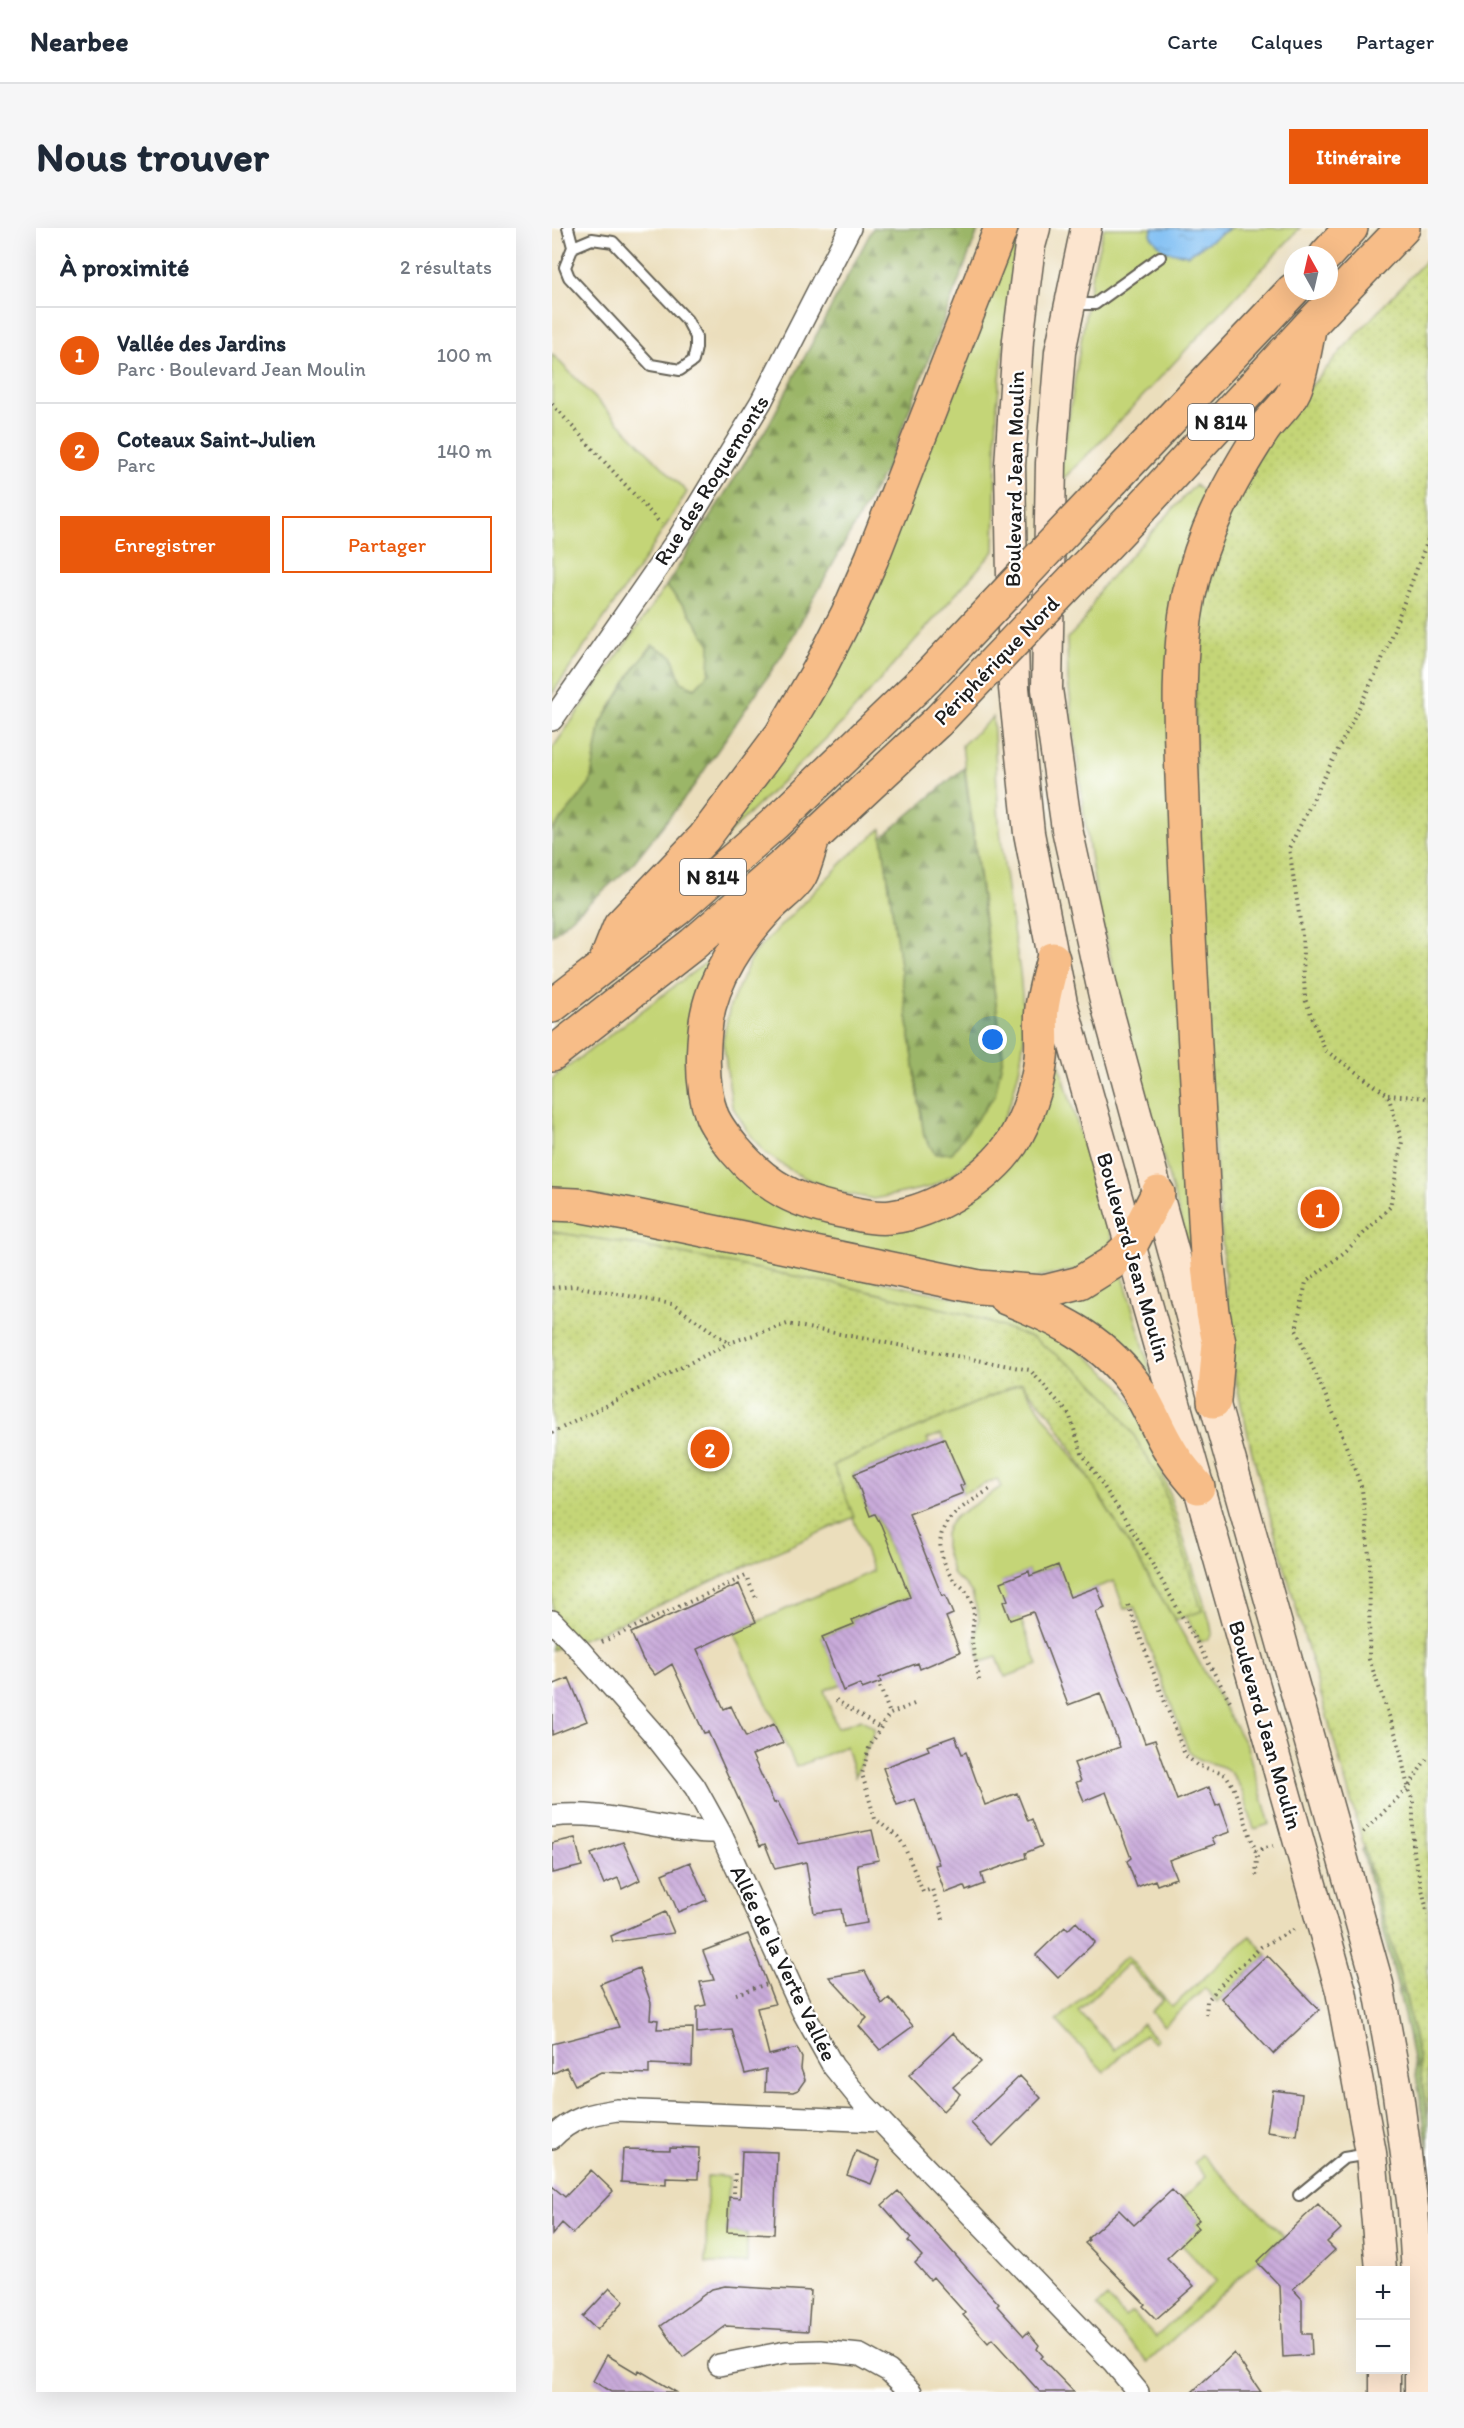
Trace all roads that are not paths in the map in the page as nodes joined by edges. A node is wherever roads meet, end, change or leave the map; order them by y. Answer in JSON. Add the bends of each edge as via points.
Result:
{"nodes":[{"id":1,"x":568,"y":228,"type":"edge"},
{"id":2,"x":850,"y":228,"type":"edge"},
{"id":3,"x":1001,"y":228,"type":"edge"},
{"id":4,"x":1035,"y":228,"type":"edge"},
{"id":5,"x":1403,"y":228,"type":"edge"},
{"id":6,"x":1350,"y":229,"type":"edge"},
{"id":7,"x":1084,"y":238,"type":"edge"},
{"id":8,"x":1334,"y":246,"type":"edge"},
{"id":9,"x":573,"y":247,"type":"junction"},
{"id":10,"x":1160,"y":257,"type":"dead end"},
{"id":11,"x":1284,"y":300,"type":"edge"},
{"id":12,"x":1070,"y":303,"type":"junction"},
{"id":13,"x":1310,"y":325,"type":"junction"},
{"id":14,"x":552,"y":720,"type":"edge"},
{"id":15,"x":813,"y":838,"type":"junction"},
{"id":16,"x":1053,"y":959,"type":"junction"},
{"id":17,"x":604,"y":966,"type":"junction"},
{"id":18,"x":552,"y":1006,"type":"edge"},
{"id":19,"x":552,"y":1054,"type":"edge"},
{"id":20,"x":1158,"y":1193,"type":"junction"},
{"id":21,"x":552,"y":1204,"type":"edge"},
{"id":22,"x":1131,"y":1245,"type":"junction"},
{"id":23,"x":979,"y":1287,"type":"junction"},
{"id":24,"x":1214,"y":1401,"type":"junction"},
{"id":25,"x":1198,"y":1487,"type":"junction"},
{"id":26,"x":552,"y":1621,"type":"edge"},
{"id":27,"x":552,"y":1816,"type":"edge"},
{"id":28,"x":720,"y":1832,"type":"junction"},
{"id":29,"x":881,"y":2121,"type":"junction"},
{"id":30,"x":552,"y":2138,"type":"edge"},
{"id":31,"x":1371,"y":2153,"type":"junction"},
{"id":32,"x":1299,"y":2194,"type":"dead end"},
{"id":33,"x":1381,"y":2266,"type":"edge"},
{"id":34,"x":719,"y":2365,"type":"dead end"},
{"id":35,"x":1385,"y":2374,"type":"edge"},
{"id":36,"x":911,"y":2392,"type":"edge"},
{"id":37,"x":1138,"y":2392,"type":"edge"},
{"id":38,"x":1385,"y":2392,"type":"edge"},
{"id":39,"x":1420,"y":2392,"type":"edge"}],
"edges":[{"from":1,"to":9,"type":"lane"},
{"from":2,"to":14,"type":"street","name":"Rue des Roquemonts","via":[[761,402],[679,537]]},
{"from":3,"to":17,"type":"highway","via":[[872,558],[819,670],[781,735],[704,838],[620,926]]},
{"from":4,"to":16,"type":"main road","name":"Boulevard Jean Moulin","via":[[1018,340],[1010,466],[1014,688],[1029,833]]},
{"from":5,"to":13,"type":"highway","name":"Périphérique Nord","number":"N 814"},
{"from":6,"to":8,"type":"highway"},
{"from":7,"to":12,"type":"main road","name":"Boulevard Jean Moulin"},
{"from":9,"to":9,"type":"lane","via":[[565,267],[568,277],[651,365],[680,370],[693,361],[696,337],[687,320],[613,243],[592,239]]},
{"from":10,"to":12,"type":"lane","via":[[1095,304]]},
{"from":11,"to":17,"type":"highway","name":"Périphérique Nord","number":"N 814","bridge":true,"via":[[927,677],[774,824],[676,910]]},
{"from":12,"to":20,"type":"main road","name":"Boulevard Jean Moulin","via":[[1060,352],[1051,463],[1047,689],[1067,829],[1085,913]]},
{"from":13,"to":15,"type":"highway","name":"Périphérique Nord","number":"N 814","bridge":true,"via":[[938,721]]},
{"from":13,"to":24,"type":"highway","via":[[1294,391],[1245,458],[1207,532],[1189,596],[1185,628],[1180,700],[1187,891],[1207,1255],[1219,1343]]},
{"from":15,"to":16,"type":"highway","via":[[800,877],[741,941],[714,993],[706,1021],[703,1076],[713,1119],[728,1142],[751,1170],[799,1200],[869,1217],[890,1218],[945,1199],[996,1162],[1012,1143],[1038,1076],[1042,1008]]},
{"from":15,"to":19,"type":"highway","name":"Périphérique Nord","number":"N 814","via":[[693,944]]},
{"from":16,"to":22,"type":"main road","name":"Boulevard Jean Moulin"},
{"from":17,"to":18,"type":"highway","name":"Périphérique Nord","number":"N 814"},
{"from":20,"to":22,"type":"highway"},
{"from":20,"to":24,"type":"main road","name":"Boulevard Jean Moulin"},
{"from":21,"to":23,"type":"highway","via":[[631,1215]]},
{"from":22,"to":23,"type":"highway","via":[[1095,1275],[1062,1289],[1044,1292]]},
{"from":22,"to":25,"type":"main road","name":"Boulevard Jean Moulin"},
{"from":23,"to":25,"type":"highway","via":[[1057,1318],[1109,1357],[1131,1380],[1170,1451]]},
{"from":24,"to":39,"type":"main road","name":"Boulevard Jean Moulin","via":[[1377,1984],[1398,2094],[1413,2208]]},
{"from":25,"to":31,"type":"main road","name":"Boulevard Jean Moulin","via":[[1341,1992]]},
{"from":26,"to":28,"type":"street","name":"Allée de la Verte Vallée","via":[[652,1732],[695,1787]]},
{"from":27,"to":28,"type":"street","via":[[620,1817],[695,1833]]},
{"from":28,"to":29,"type":"street","name":"Allée de la Verte Vallée","via":[[808,2020],[834,2066]]},
{"from":29,"to":30,"type":"street","via":[[617,2110],[587,2114]]},
{"from":29,"to":37,"type":"street","name":"Allée de la Verte Vallée"},
{"from":31,"to":32,"type":"lane","via":[[1344,2158]]},
{"from":31,"to":33,"type":"main road","name":"Boulevard Jean Moulin"},
{"from":34,"to":36,"type":"street","via":[[786,2352],[860,2355],[889,2371]]},
{"from":35,"to":38,"type":"main road"}]}
